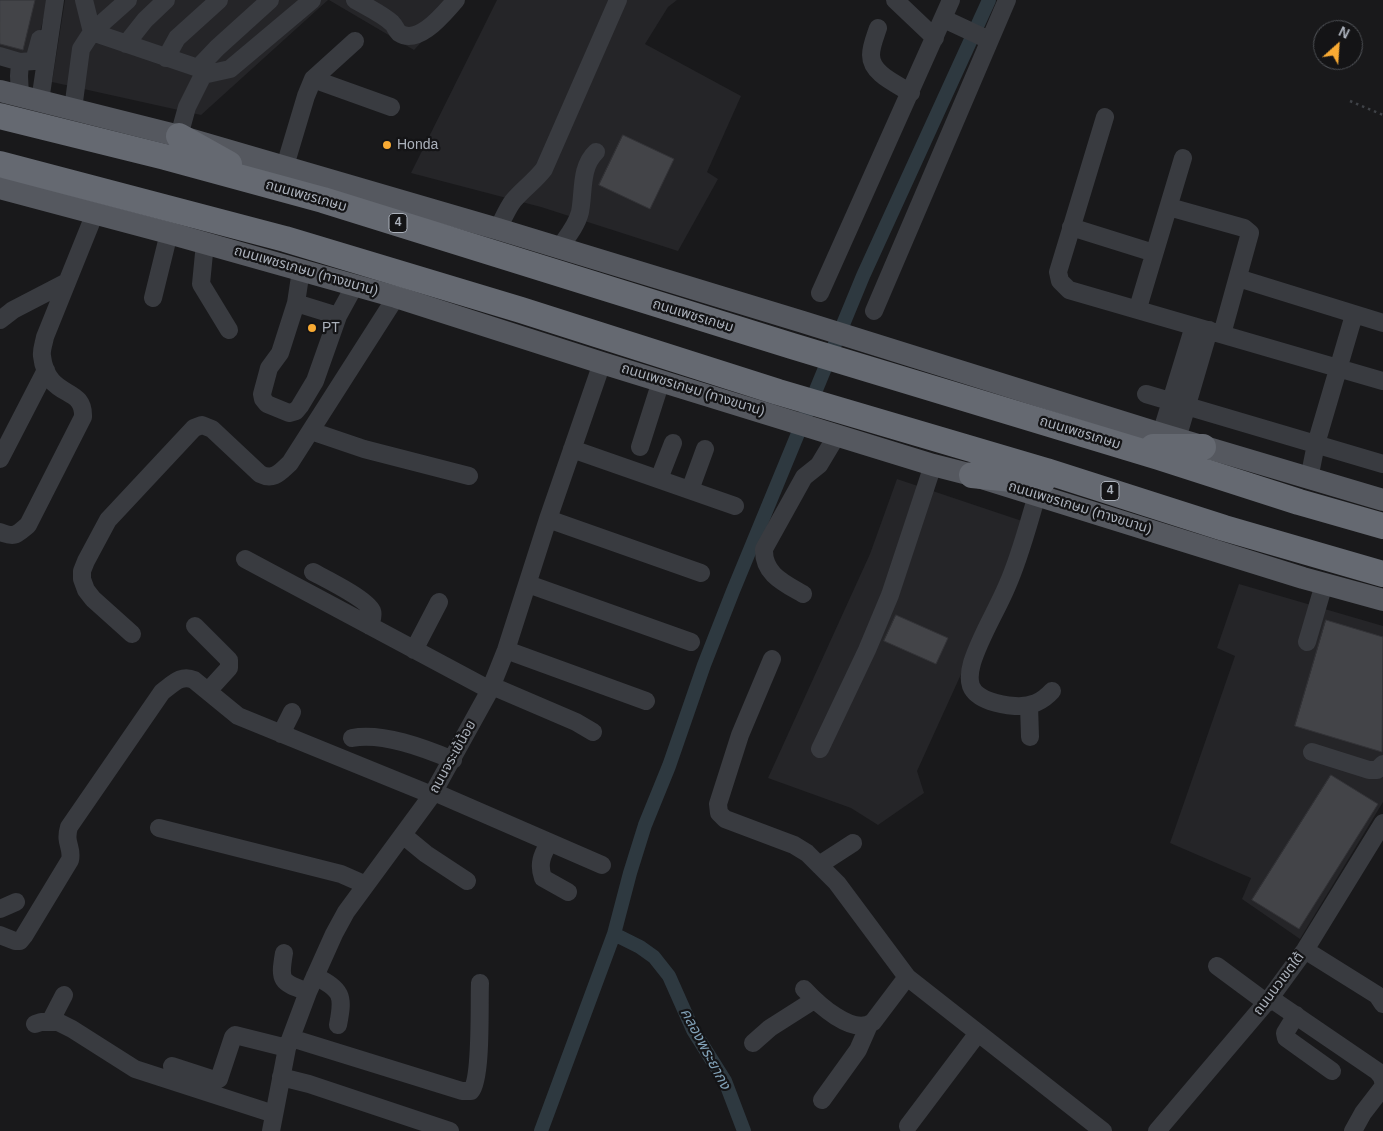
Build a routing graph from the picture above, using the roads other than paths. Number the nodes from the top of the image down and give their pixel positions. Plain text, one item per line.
1 (49, 0) edge
2 (56, 0) edge
3 (84, 0) edge
4 (128, 0) edge
5 (166, 0) edge
6 (219, 0) edge
7 (270, 0) edge
8 (312, 0) edge
9 (355, 0) edge
10 (456, 0) edge
11 (618, 0) edge
12 (895, 0) edge
13 (952, 0) edge
14 (1007, 0) edge
15 (377, 5) edge
16 (949, 22) junction
17 (878, 28) dead end
18 (92, 32) junction
19 (935, 38) junction
20 (985, 38) junction
21 (355, 41) dead end
22 (126, 44) junction
23 (0, 56) edge
24 (166, 58) junction
25 (20, 62) junction
26 (200, 71) junction
27 (313, 79) junction
28 (911, 93) junction
29 (20, 96) edge
30 (391, 108) dead end
31 (73, 109) junction
32 (0, 116) edge
33 (1105, 118) dead end
34 (179, 136) junction
35 (596, 152) dead end
36 (1183, 158) dead end
37 (0, 164) edge
38 (285, 166) junction
39 (264, 184) junction
40 (0, 188) edge
41 (1169, 207) junction
42 (95, 213) junction
43 (1070, 227) junction
44 (498, 229) junction
45 (169, 233) junction
46 (205, 243) junction
47 (560, 247) junction
48 (1154, 253) junction
49 (301, 270) junction
50 (1238, 278) junction
51 (67, 282) junction
52 (355, 285) junction
53 (820, 293) dead end
54 (396, 297) junction
55 (153, 298) dead end
56 (296, 303) junction
57 (1138, 308) junction
58 (874, 311) dead end
59 (1354, 315) junction
60 (338, 316) junction
61 (0, 320) edge
62 (1383, 323) edge
63 (229, 330) dead end
64 (1208, 330) junction
65 (852, 351) junction
66 (602, 363) junction
67 (1338, 367) junction
68 (46, 370) junction
69 (661, 381) junction
70 (1383, 381) edge
71 (1146, 394) dead end
72 (772, 402) junction
73 (1179, 404) junction
74 (834, 425) junction
75 (310, 431) junction
76 (1169, 436) junction
77 (673, 444) dead end
78 (1316, 444) junction
79 (1120, 445) junction
80 (640, 447) dead end
81 (1203, 447) junction
82 (572, 449) junction
83 (705, 449) dead end
84 (0, 459) edge
85 (1383, 464) edge
86 (933, 465) junction
87 (972, 475) junction
88 (469, 476) dead end
89 (659, 479) junction
90 (1309, 479) junction
91 (1090, 485) junction
92 (690, 490) junction
93 (1037, 495) junction
94 (1383, 500) edge
95 (735, 506) dead end
96 (548, 519) junction
97 (1383, 526) edge
98 (0, 532) edge
99 (245, 559) dead end
100 (313, 572) dead end
101 (701, 573) dead end
102 (1383, 574) edge
103 (528, 584) junction
104 (1324, 584) junction
105 (803, 594) dead end
106 (1383, 600) edge
107 (439, 602) dead end
108 (195, 626) dead end
109 (370, 626) junction
110 (132, 634) dead end
111 (691, 642) dead end
112 (1307, 642) dead end
113 (414, 650) junction
114 (506, 650) junction
115 (772, 659) dead end
116 (491, 688) junction
117 (1052, 690) dead end
118 (208, 691) junction
119 (646, 702) dead end
120 (1029, 705) junction
121 (292, 712) dead end
122 (593, 732) dead end
123 (281, 734) junction
124 (1030, 737) dead end
125 (352, 738) dead end
126 (820, 749) dead end
127 (1312, 752) dead end
128 (453, 760) junction
129 (1383, 764) edge
130 (433, 794) junction
131 (1383, 823) edge
132 (160, 828) dead end
133 (403, 835) junction
134 (549, 843) junction
135 (853, 843) dead end
136 (602, 865) dead end
137 (819, 865) junction
138 (467, 881) dead end
139 (366, 885) junction
140 (568, 892) dead end
141 (0, 935) edge
142 (1304, 950) junction
143 (284, 953) dead end
144 (1217, 966) dead end
145 (907, 977) junction
146 (480, 983) dead end
147 (312, 984) junction
148 (64, 995) dead end
149 (1381, 998) edge
150 (1268, 1000) junction
151 (1296, 1015) junction
152 (338, 1025) dead end
153 (869, 1025) junction
154 (978, 1033) junction
155 (289, 1043) junction
156 (753, 1043) dead end
157 (172, 1066) dead end
158 (1332, 1071) dead end
159 (281, 1076) junction
160 (1383, 1081) edge
161 (1383, 1087) edge
162 (822, 1100) dead end
163 (272, 1123) edge
164 (908, 1126) dead end
165 (1162, 1129) edge
166 (450, 1131) edge
167 (1103, 1131) edge
168 (1353, 1131) edge

1 - 25 street
2 - 29 street
3 - 18 street
4 - 18 street
5 - 22 street
6 - 24 street
7 - 26 street
8 - 26 street
9 - 15 street
10 - 15 street
11 - 44 street
12 - 19 street
13 - 16 street
14 - 20 street
16 - 19 street
16 - 20 street
17 - 28 street
18 - 22 street
18 - 31 street
19 - 28 street
20 - 58 street
21 - 27 street
22 - 24 street
23 - 25 street
24 - 26 street
25 - 29 street
26 - 34 street
27 - 30 street
27 - 38 street
28 - 53 street
29 - 31 main road, 4
31 - 34 main road, 4
32 - 39 highway, ถนนเพชรเกษม / 4
33 - 43 street
34 - 38 main road, 4
34 - 39 highway
35 - 47 street
36 - 41 street
37 - 72 highway, 4
38 - 44 main road, 4
39 - 65 highway, ถนนเพชรเกษม / 4
40 - 42 main road, ถนนเพชรเกษม (ทางขนาน) / 4
41 - 48 street
41 - 50 street
42 - 45 main road, ถนนเพชรเกษม (ทางขนาน) / 4
42 - 51 street
43 - 48 street
43 - 57 street
44 - 47 main road, 4
45 - 46 main road, ถนนเพชรเกษม (ทางขนาน) / 4
45 - 55 street
46 - 49 main road, ถนนเพชรเกษม (ทางขนาน) / 4
46 - 63 street
47 - 65 main road, 4
48 - 57 street
49 - 52 main road, ถนนเพชรเกษม (ทางขนาน) / 4
49 - 56 street
50 - 59 street
50 - 64 street
51 - 61 street
51 - 68 street
52 - 54 main road, ถนนเพชรเกษม (ทางขนาน) / 4
52 - 60 street
54 - 66 main road, ถนนเพชรเกษม (ทางขนาน) / 4
54 - 75 street
56 - 60 street
56 - 60 street
57 - 64 street
59 - 62 street
59 - 67 street
64 - 67 street
64 - 73 street
65 - 76 main road, 4
65 - 79 highway, ถนนเพชรเกษม / 4
66 - 69 main road, ถนนเพชรเกษม (ทางขนาน) / 4
66 - 82 street, ถนนจระเข้น้อย
67 - 70 street
67 - 78 street
68 - 84 street
68 - 98 street
69 - 72 main road, ถนนเพชรเกษม (ทางขนาน) / 4
69 - 80 street
71 - 73 street
72 - 74 highway, 4
73 - 76 street
73 - 78 street
74 - 86 main road, ถนนเพชรเกษม (ทางขนาน) / 4
74 - 91 highway, 4
74 - 105 street
75 - 88 street
75 - 110 street
76 - 81 main road, 4
77 - 89 street
78 - 85 street
78 - 90 street
79 - 81 highway
79 - 97 highway, ถนนเพชรเกษม / 4
81 - 90 main road, 4
82 - 89 street
82 - 96 street, ถนนจระเข้น้อย
83 - 92 street
86 - 87 main road, ถนนเพชรเกษม (ทางขนาน) / 4
86 - 126 street
87 - 91 highway
87 - 93 main road, ถนนเพชรเกษม (ทางขนาน) / 4
89 - 92 street
90 - 94 main road, 4
91 - 102 highway, 4
92 - 95 street
93 - 104 main road, ถนนเพชรเกษม (ทางขนาน) / 4
93 - 120 street
96 - 101 street
96 - 103 street, ถนนจระเข้น้อย
99 - 109 street
100 - 109 street
103 - 111 street
103 - 114 street, ถนนจระเข้น้อย
104 - 106 main road, ถนนเพชรเกษม (ทางขนาน) / 4
104 - 112 street
107 - 113 street
108 - 118 street
109 - 113 street
113 - 116 street
114 - 116 street, ถนนจระเข้น้อย
114 - 119 street
115 - 137 street
116 - 122 street
116 - 128 street, ถนนจระเข้น้อย
117 - 120 street
118 - 123 street
118 - 141 street
120 - 124 street
121 - 123 street
123 - 130 street
125 - 128 street
127 - 129 street
128 - 130 street, ถนนจระเข้น้อย
130 - 133 street, ถนนจระเข้น้อย
130 - 134 street
131 - 142 street, ถนนนวเขตใต้
132 - 139 street
133 - 138 street
133 - 139 street, ถนนจระเข้น้อย
134 - 136 street
134 - 140 street
135 - 137 street
137 - 145 street
139 - 147 street, ถนนจระเข้น้อย
142 - 149 street
142 - 150 street, ถนนนวเขตใต้
143 - 147 street
144 - 150 street
145 - 153 street
145 - 154 street
146 - 155 street
147 - 152 street
147 - 155 street, ถนนจระเข้น้อย
148 - 163 street
150 - 151 street
150 - 165 street, ถนนนวเขตใต้
151 - 158 street
151 - 160 street
153 - 156 street
153 - 162 street
154 - 164 street
154 - 167 street
155 - 157 street
155 - 159 street, ถนนจระเข้น้อย
159 - 163 street, ถนนจระเข้น้อย
159 - 166 street
161 - 168 street

